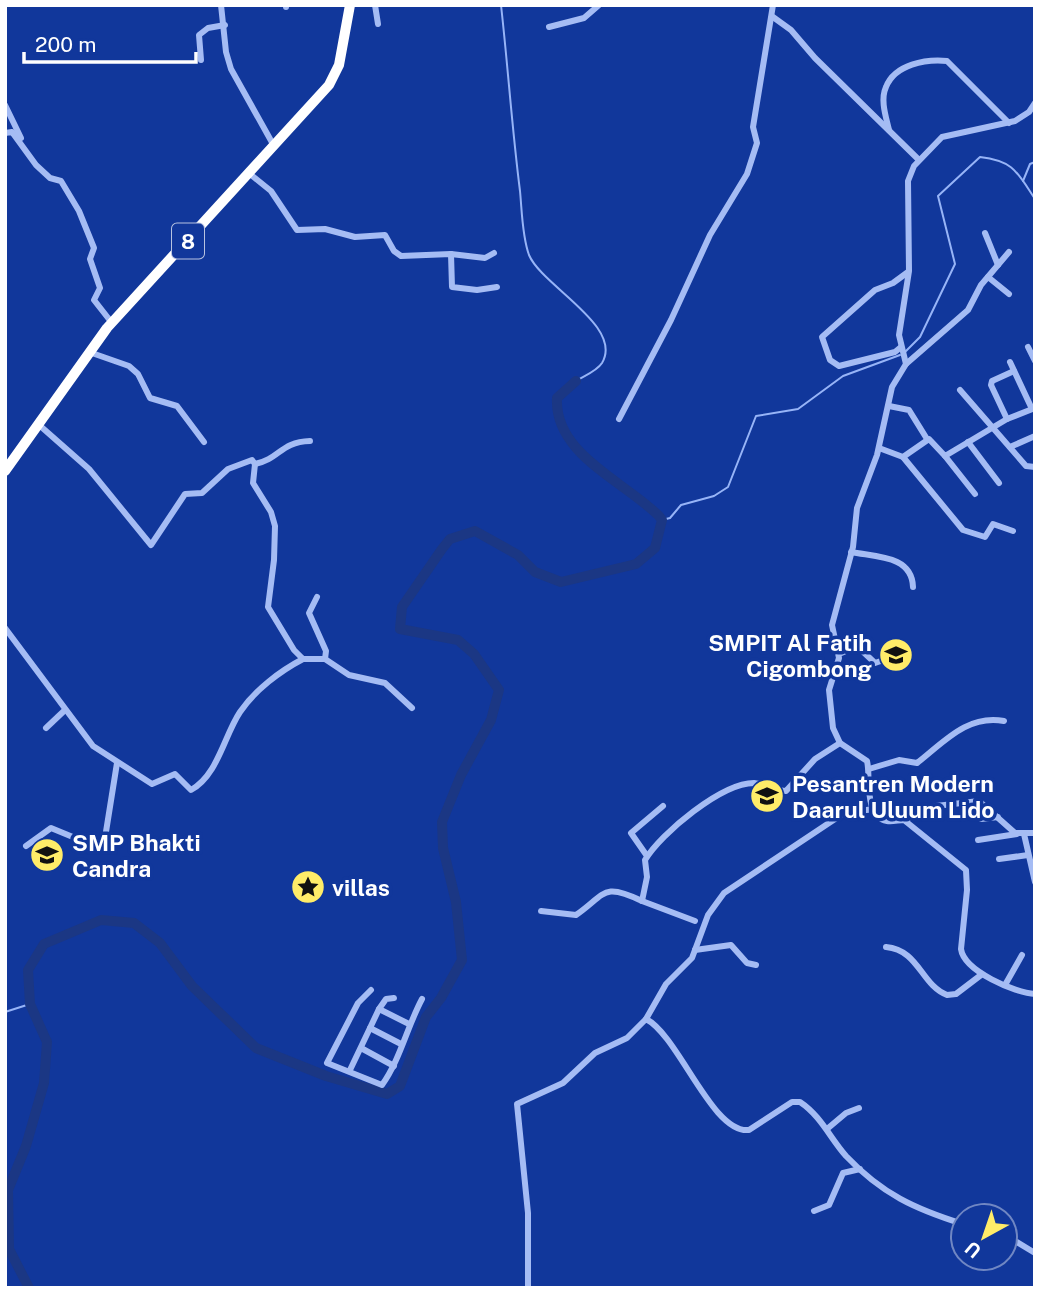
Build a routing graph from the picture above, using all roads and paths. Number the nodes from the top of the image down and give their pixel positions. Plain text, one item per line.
1 (221, 5) edge
2 (350, 5) edge
3 (375, 5) edge
4 (599, 5) edge
5 (773, 5) edge
6 (774, 17) junction
7 (378, 24) dead end
8 (225, 25) junction
9 (549, 27) dead end
10 (201, 60) dead end
11 (1035, 103) edge
12 (5, 105) edge
13 (1009, 122) junction
14 (889, 130) junction
15 (5, 133) edge
16 (23, 143) junction
17 (275, 148) junction
18 (918, 159) junction
19 (250, 174) junction
20 (985, 233) dead end
21 (1010, 252) dead end
22 (494, 253) dead end
23 (451, 254) junction
24 (998, 265) junction
25 (909, 271) junction
26 (988, 277) junction
27 (497, 286) dead end
28 (1009, 294) dead end
29 (112, 323) junction
30 (1028, 347) dead end
31 (902, 348) junction
32 (89, 352) junction
33 (1035, 361) edge
34 (906, 362) junction
35 (1010, 362) dead end
36 (1014, 371) junction
37 (960, 390) dead end
38 (889, 406) junction
39 (1033, 408) edge
40 (619, 419) dead end
41 (1007, 419) junction
42 (38, 425) junction
43 (993, 427) junction
44 (1035, 436) edge
45 (927, 439) junction
46 (310, 441) dead end
47 (204, 442) dead end
48 (968, 442) junction
49 (1010, 447) junction
50 (879, 448) junction
51 (945, 456) junction
52 (903, 457) junction
53 (255, 464) junction
54 (1035, 467) edge
55 (5, 471) edge
56 (999, 483) dead end
57 (975, 494) dead end
58 (1013, 531) dead end
59 (851, 552) junction
60 (913, 587) dead end
61 (317, 597) dead end
62 (5, 628) edge
63 (839, 654) junction
64 (898, 655) dead end
65 (303, 659) junction
66 (325, 659) junction
67 (412, 708) dead end
68 (65, 710) junction
69 (1004, 721) dead end
70 (46, 728) dead end
71 (840, 743) junction
72 (117, 763) junction
73 (869, 769) junction
74 (663, 806) dead end
75 (874, 809) junction
76 (998, 817) junction
77 (981, 819) dead end
78 (904, 820) junction
79 (1035, 833) edge
80 (1021, 834) junction
81 (978, 840) dead end
82 (26, 846) dead end
83 (1028, 855) junction
84 (647, 856) junction
85 (999, 859) dead end
86 (1035, 882) edge
87 (642, 901) junction
88 (541, 911) dead end
89 (695, 920) dead end
90 (887, 947) dead end
91 (695, 950) junction
92 (1022, 955) dead end
93 (755, 965) dead end
94 (981, 975) junction
95 (1005, 985) junction
96 (371, 990) dead end
97 (1035, 994) edge
98 (394, 998) dead end
99 (422, 999) dead end
100 (379, 1009) junction
101 (646, 1019) junction
102 (409, 1024) junction
103 (370, 1028) junction
104 (401, 1044) junction
105 (360, 1048) junction
106 (394, 1066) junction
107 (350, 1070) junction
108 (859, 1108) dead end
109 (827, 1129) junction
110 (860, 1169) junction
111 (814, 1211) dead end
112 (949, 1219) edge
113 (1019, 1244) edge
114 (1035, 1254) edge
115 (528, 1288) edge

1 - 8 street
2 - 17 highway, 8
3 - 7 street
4 - 9 street
5 - 6 street
6 - 14 street
6 - 40 street
8 - 10 street
8 - 17 street
11 - 13 street
12 - 16 street
13 - 14 street
13 - 18 street
14 - 18 street
15 - 16 street
16 - 29 street
17 - 19 highway, 8
18 - 25 street
19 - 23 street
19 - 29 highway, 8
20 - 24 street
21 - 24 street
22 - 23 street
23 - 27 street
24 - 26 street
25 - 31 street
25 - 31 street
26 - 28 street
26 - 34 street
29 - 32 highway, 8
30 - 33 street
31 - 34 street
32 - 42 highway, 8
32 - 47 street
34 - 38 street
35 - 36 street
36 - 39 street
36 - 41 street
37 - 43 street
38 - 45 street
38 - 50 street
39 - 41 street
41 - 43 street
42 - 53 street
42 - 55 highway, 8
43 - 48 street
43 - 49 street
44 - 49 street
45 - 51 street
45 - 52 street
46 - 53 street
48 - 51 street
48 - 56 street
49 - 54 street
50 - 52 street
50 - 59 street
51 - 57 street
52 - 58 street
53 - 65 street
59 - 60 street
59 - 63 street
61 - 66 street
62 - 68 street
63 - 64 street
63 - 71 street
65 - 66 street
65 - 72 street
66 - 67 street
68 - 70 street
68 - 72 street
69 - 73 street
71 - 73 street
71 - 84 street
72 - 82 street
73 - 75 street
74 - 84 street
75 - 78 street
75 - 91 street
76 - 77 street
76 - 78 street
76 - 80 street
78 - 94 street
79 - 80 street
80 - 81 street
80 - 83 street
83 - 85 street
83 - 86 street
84 - 87 street
87 - 88 street
87 - 89 street
90 - 94 street
91 - 93 street
91 - 101 street
92 - 95 street
94 - 95 street
95 - 97 street
96 - 107 street
98 - 100 street
99 - 102 street
100 - 102 street
100 - 103 street
101 - 109 street
101 - 115 street
102 - 104 street
103 - 104 street
103 - 105 street
104 - 106 street
105 - 106 street
105 - 107 street
106 - 107 street
108 - 109 street
109 - 110 street
110 - 111 street
110 - 112 street
113 - 114 street

